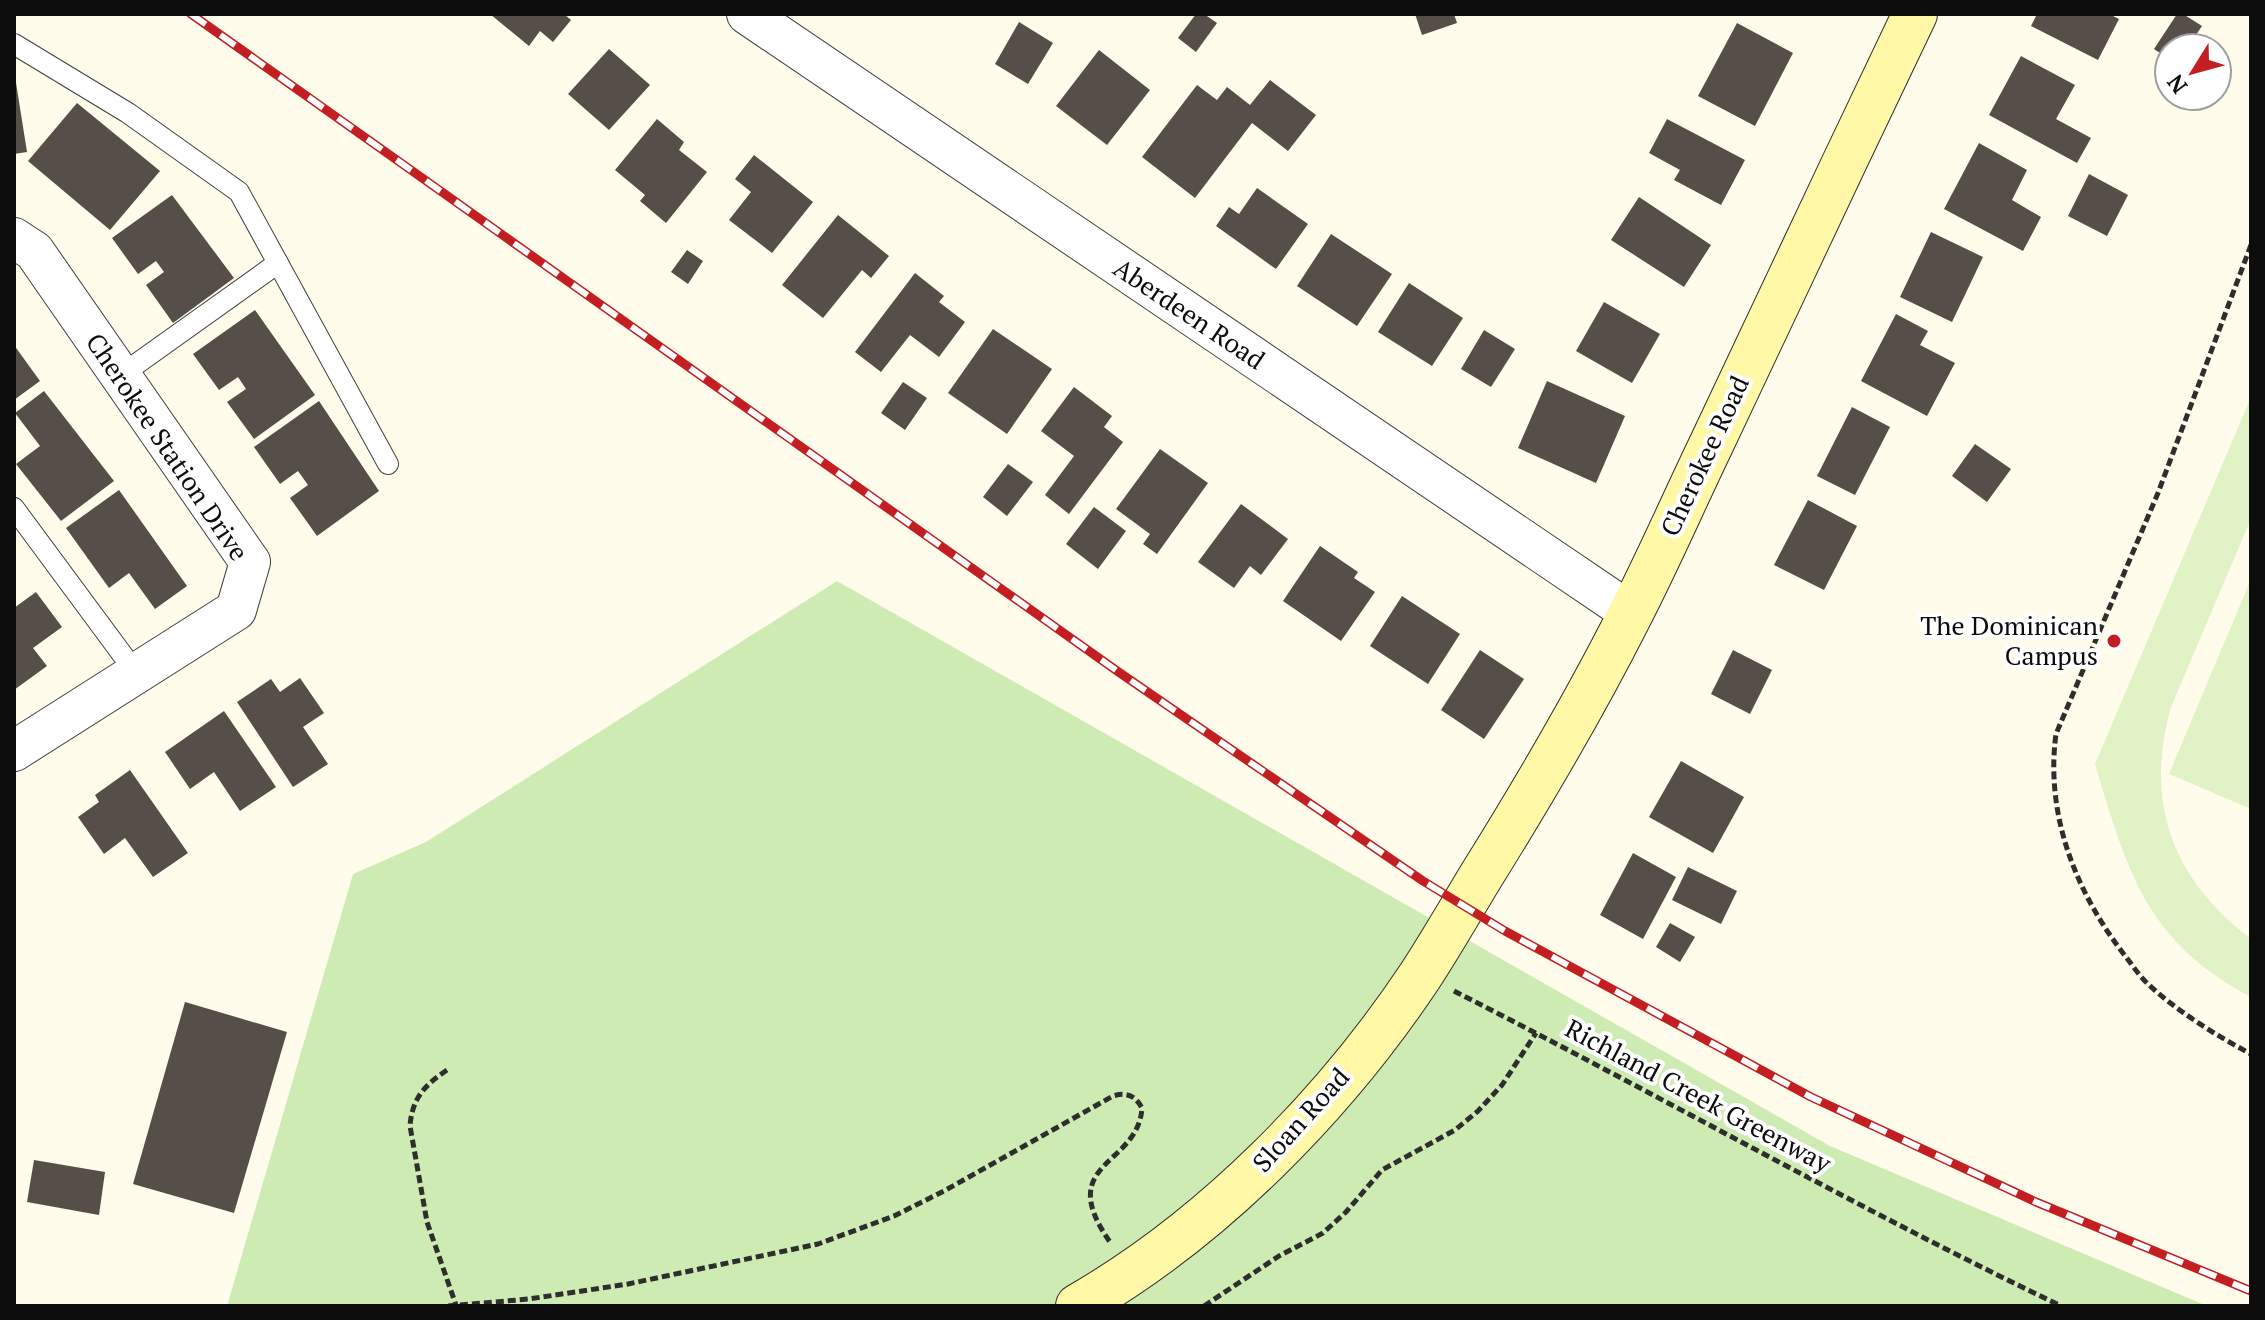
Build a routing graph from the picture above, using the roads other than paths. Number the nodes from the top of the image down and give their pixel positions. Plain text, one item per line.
1 (747, 14) edge
2 (1915, 14) edge
3 (14, 44) edge
4 (14, 238) edge
5 (278, 263) junction
6 (121, 375) junction
7 (388, 464) dead end
8 (14, 508) edge
9 (1631, 613) junction
10 (136, 673) junction
11 (14, 751) edge
12 (1475, 887) joint
13 (1078, 1306) edge

1 - 9 street, Aberdeen Road
2 - 9 street, Cherokee Road
3 - 5 lane
4 - 6 street, Cherokee Station Drive
5 - 6 lane
5 - 7 lane
6 - 10 street, Cherokee Station Drive
8 - 10 lane
9 - 12 street, Cherokee Road
10 - 11 street, Cherokee Station Drive
12 - 13 street, Sloan Road

